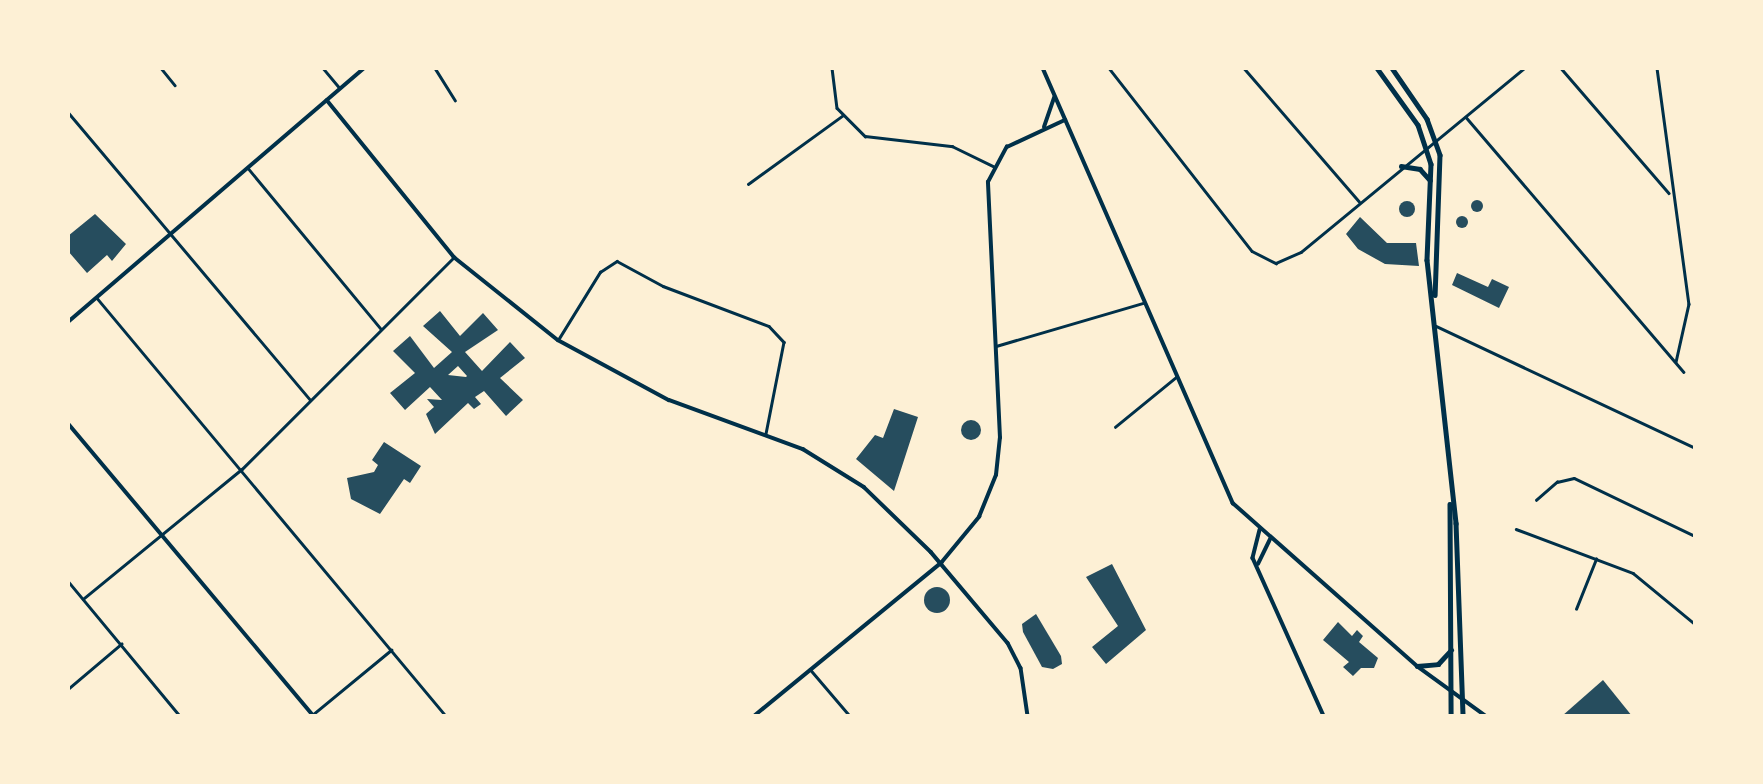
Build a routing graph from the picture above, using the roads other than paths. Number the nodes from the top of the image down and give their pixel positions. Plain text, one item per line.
1 (161, 68) edge
2 (323, 68) edge
3 (364, 68) edge
4 (435, 68) edge
5 (832, 68) edge
6 (1043, 68) edge
7 (1108, 68) edge
8 (1244, 68) edge
9 (1377, 68) edge
10 (1392, 68) edge
11 (1524, 68) edge
12 (1560, 68) edge
13 (1657, 68) edge
14 (175, 85) dead end
15 (341, 88) junction
16 (1054, 96) junction
17 (327, 100) junction
18 (455, 100) dead end
19 (68, 112) edge
20 (842, 116) junction
21 (1466, 117) junction
22 (1065, 120) junction
23 (1043, 129) junction
24 (1436, 141) junction
25 (1427, 147) junction
26 (993, 166) junction
27 (1401, 166) junction
28 (248, 168) junction
29 (1432, 182) junction
30 (748, 184) dead end
31 (1670, 193) junction
32 (1359, 201) junction
33 (173, 233) junction
34 (454, 257) junction
35 (97, 298) junction
36 (1434, 300) junction
37 (1143, 303) junction
38 (68, 322) edge
39 (1436, 326) junction
40 (381, 329) junction
41 (558, 340) junction
42 (996, 346) junction
43 (1676, 362) junction
44 (1684, 372) dead end
45 (1176, 377) junction
46 (310, 400) junction
47 (68, 423) edge
48 (1115, 427) dead end
49 (766, 434) junction
50 (1695, 448) edge
51 (242, 469) junction
52 (1450, 500) junction
53 (1536, 500) dead end
54 (1516, 529) dead end
55 (1260, 530) junction
56 (162, 534) junction
57 (1695, 536) edge
58 (1270, 539) junction
59 (1596, 559) junction
60 (941, 563) junction
61 (1258, 564) junction
62 (68, 581) edge
63 (83, 599) junction
64 (1576, 609) dead end
65 (1695, 624) edge
66 (121, 644) junction
67 (1452, 649) junction
68 (391, 650) junction
69 (1417, 666) junction
70 (810, 669) junction
71 (68, 689) edge
72 (1451, 691) junction
73 (1462, 699) junction
74 (312, 715) edge
75 (180, 716) edge
76 (446, 716) edge
77 (754, 716) edge
78 (850, 716) edge
79 (1028, 716) edge
80 (1324, 716) edge
81 (1451, 716) edge
82 (1462, 716) edge
83 (1486, 716) edge

1 - 14 street
2 - 15 street
3 - 15 street
4 - 18 street
5 - 20 street
6 - 16 street
7 - 32 street
8 - 32 street
9 - 25 main road
10 - 24 main road
11 - 21 street
12 - 31 street
13 - 31 street
15 - 17 street
16 - 22 street
16 - 23 street
17 - 28 street
17 - 34 street
19 - 33 street
20 - 26 street
20 - 30 street
21 - 24 street
21 - 43 street
22 - 23 street
22 - 37 street
23 - 26 street
24 - 25 street
24 - 36 main road
25 - 27 street
25 - 29 main road
26 - 42 street
27 - 29 main road
27 - 32 street
28 - 33 street
28 - 40 street
29 - 36 main road
31 - 43 street
33 - 35 street
33 - 46 street
34 - 40 street
34 - 41 street
35 - 38 street
35 - 51 street
36 - 39 main road
37 - 42 street
37 - 45 street
39 - 50 street
39 - 52 main road
40 - 46 street
41 - 49 street
41 - 49 street
42 - 60 street
43 - 44 street
45 - 48 street
45 - 55 street
46 - 51 street
47 - 56 street
49 - 60 street
51 - 56 street
51 - 68 street
52 - 67 main road
52 - 73 main road
53 - 57 street
54 - 59 street
55 - 58 street
55 - 61 street
56 - 63 street
56 - 74 street
58 - 61 street
58 - 69 street
59 - 64 street
59 - 65 street
60 - 70 street
60 - 79 street
61 - 80 street
62 - 63 street
63 - 66 street
66 - 71 street
66 - 75 street
67 - 69 main road
67 - 72 main road
68 - 74 street
68 - 76 street
69 - 72 street
70 - 77 street
70 - 78 street
72 - 73 street
72 - 81 main road
73 - 82 main road
73 - 83 street

